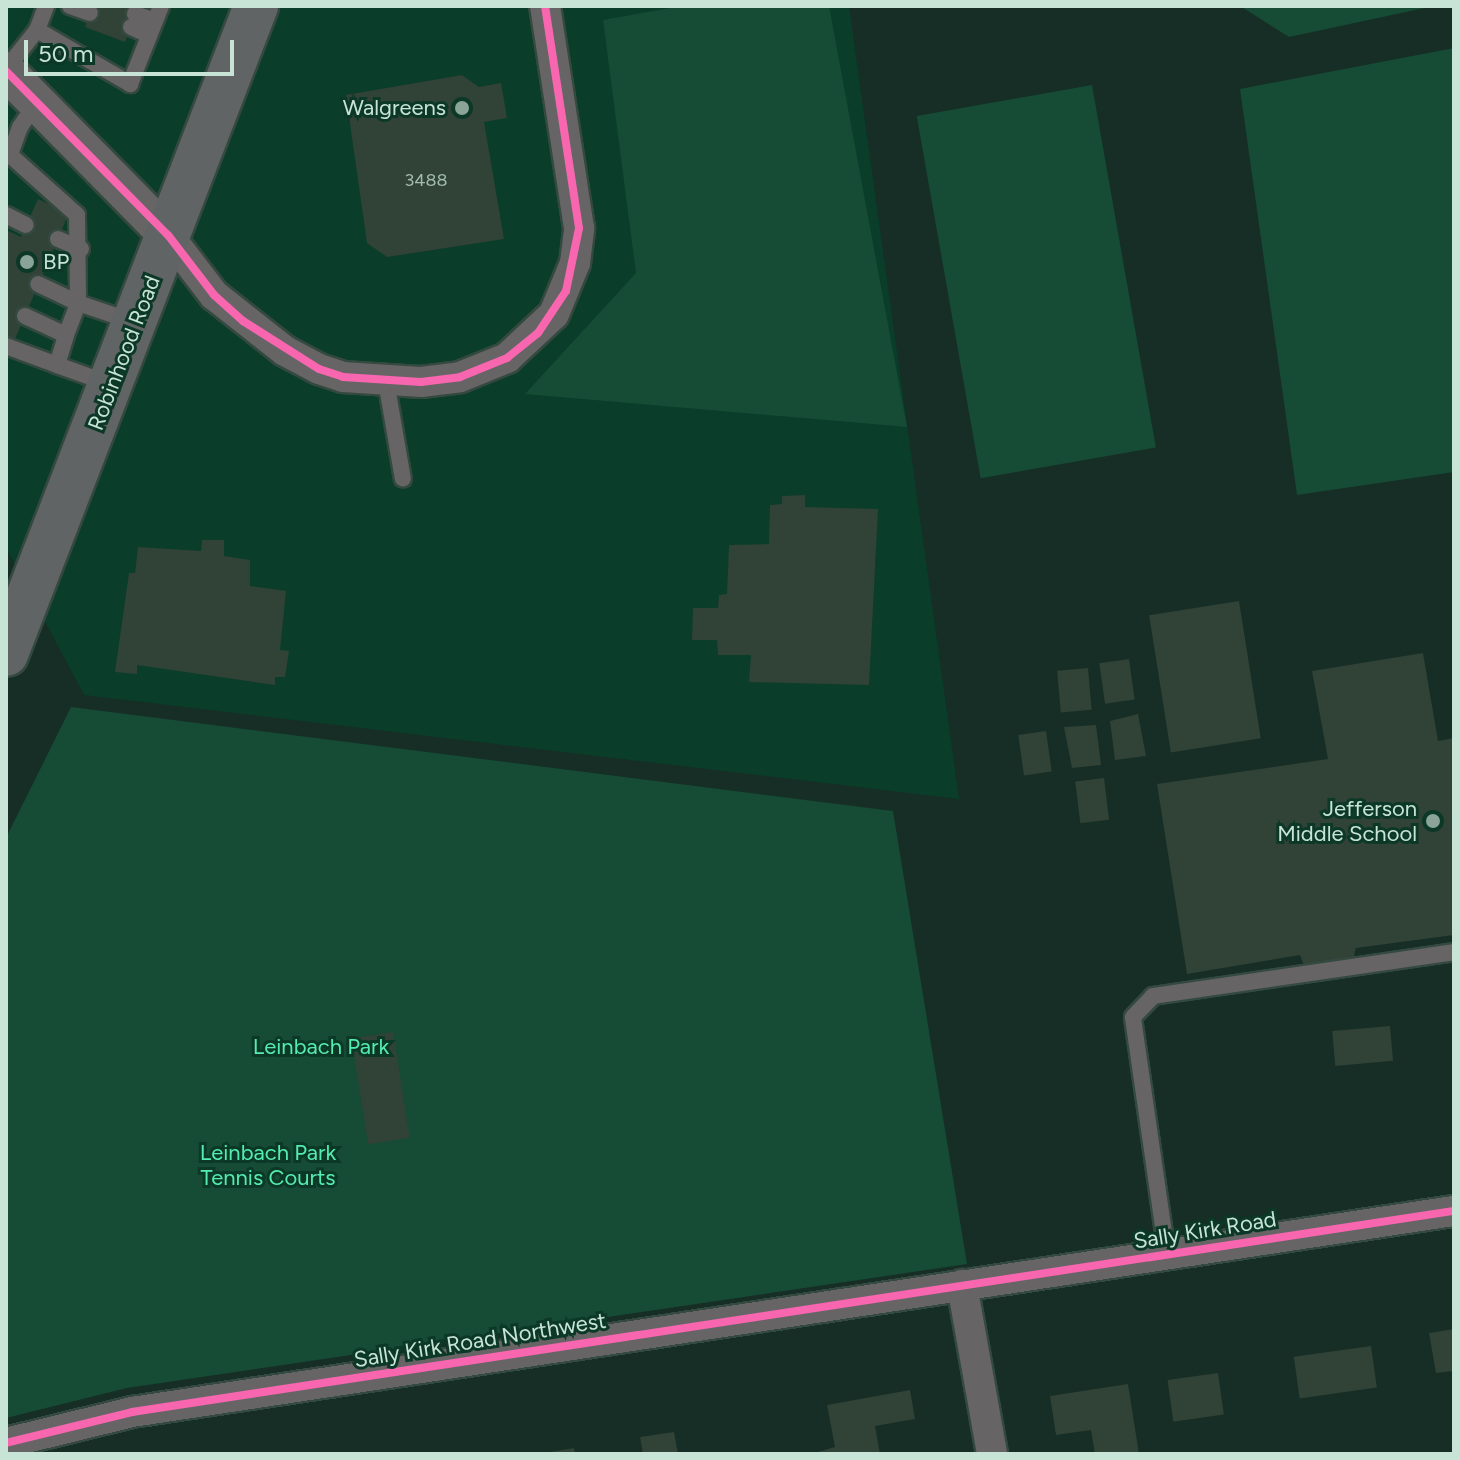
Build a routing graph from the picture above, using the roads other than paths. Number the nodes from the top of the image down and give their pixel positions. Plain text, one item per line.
1 (46, 6) edge
2 (70, 6) edge
3 (545, 6) edge
4 (249, 8) edge
5 (90, 13) dead end
6 (156, 15) edge
7 (133, 21) dead end
8 (37, 30) junction
9 (6, 70) edge
10 (37, 102) junction
11 (10, 155) junction
12 (6, 173) edge
13 (6, 215) edge
14 (26, 225) dead end
15 (168, 235) junction
16 (58, 239) dead end
17 (81, 249) junction
18 (38, 284) dead end
19 (78, 303) junction
20 (25, 316) dead end
21 (136, 323) junction
22 (66, 335) junction
23 (6, 346) edge
24 (57, 365) junction
25 (386, 381) junction
26 (111, 384) junction
27 (403, 479) dead end
28 (6, 654) edge
29 (1454, 952) edge
30 (1454, 1211) edge
31 (1167, 1254) junction
32 (962, 1285) junction
33 (6, 1443) edge
34 (992, 1454) edge

1 - 8 lane
2 - 5 lane
3 - 25 street
4 - 15 main road, Robinhood Road
6 - 7 lane
6 - 8 lane
8 - 9 lane
9 - 10 street
10 - 11 lane
10 - 15 street
11 - 12 lane
11 - 17 lane
13 - 14 lane
15 - 21 main road, Robinhood Road
15 - 25 street
16 - 17 lane
17 - 19 lane
18 - 19 lane
19 - 21 lane
19 - 22 lane
20 - 22 lane
21 - 26 main road, Robinhood Road
22 - 24 lane
23 - 24 lane
24 - 26 lane
25 - 27 lane
26 - 28 main road, Robinhood Road
29 - 31 lane
30 - 31 street, Sally Kirk Road
31 - 32 street, Sally Kirk Road
32 - 33 street, Sally Kirk Road Northwest
32 - 34 street

